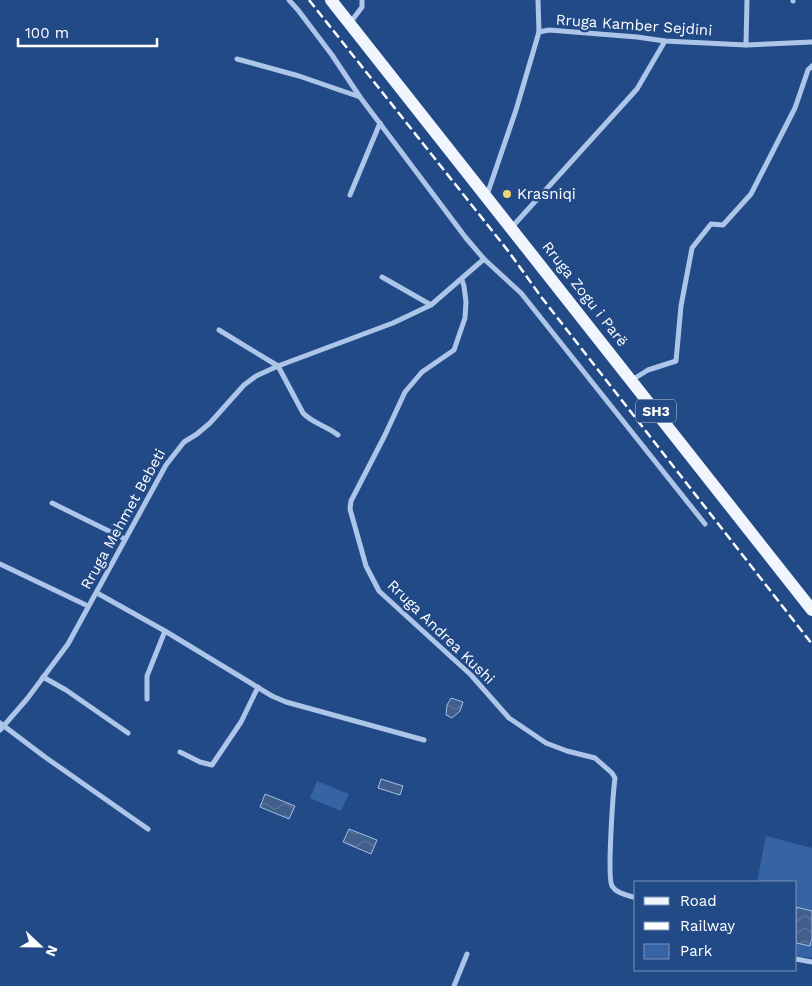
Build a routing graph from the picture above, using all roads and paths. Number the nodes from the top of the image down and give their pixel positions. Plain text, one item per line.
1 (289, 0) edge
2 (331, 0) edge
3 (362, 0) edge
4 (538, 0) edge
5 (747, 0) edge
6 (350, 23) junction
7 (539, 32) junction
8 (666, 41) junction
9 (812, 42) edge
10 (746, 45) junction
11 (237, 59) dead end
12 (812, 66) edge
13 (360, 98) junction
14 (380, 124) junction
15 (350, 195) dead end
16 (486, 198) junction
17 (512, 228) junction
18 (484, 259) junction
19 (382, 277) dead end
20 (462, 280) junction
21 (431, 305) junction
22 (219, 330) dead end
23 (278, 366) junction
24 (632, 380) junction
25 (338, 435) dead end
26 (52, 503) dead end
27 (704, 524) dead end
28 (125, 539) junction
29 (0, 564) edge
30 (97, 593) junction
31 (806, 596) edge
32 (88, 606) junction
33 (812, 610) edge
34 (165, 631) junction
35 (43, 677) junction
36 (258, 687) junction
37 (147, 699) dead end
38 (1, 726) edge
39 (128, 733) dead end
40 (424, 740) dead end
41 (180, 752) dead end
42 (148, 829) dead end
43 (634, 897) edge
44 (466, 954) dead end
45 (797, 959) edge
46 (812, 962) edge
47 (454, 986) edge

1 - 13 street
2 - 6 main road, Rruga Zogu i Parë / SH3
3 - 6 street
4 - 7 street
5 - 10 street
6 - 16 main road, Rruga Zogu i Parë / SH3
7 - 8 street, Rruga Kamber Sejdini
7 - 16 street, Rruga Kamber Sejdini
8 - 10 street, Rruga Kamber Sejdini
8 - 17 street
9 - 10 street, Rruga Kamber Sejdini
11 - 13 street
12 - 24 street
13 - 14 street
14 - 15 street
14 - 18 street
16 - 17 main road, Rruga Zogu i Parë / SH3
17 - 24 main road, Rruga Zogu i Parë / SH3
18 - 20 street, Rruga Mehmet Bebeti
18 - 27 street
19 - 21 street
20 - 21 street, Rruga Mehmet Bebeti
20 - 43 street, Rruga Andrea Kushi
21 - 23 street, Rruga Mehmet Bebeti
22 - 23 street
23 - 25 street
23 - 28 street, Rruga Mehmet Bebeti
24 - 31 main road, Rruga Zogu i Parë / SH3
26 - 28 street
28 - 30 street, Rruga Mehmet Bebeti
29 - 32 street
30 - 32 street, Rruga Mehmet Bebeti
30 - 34 street
31 - 33 main road, Rruga Zogu i Parë / SH3
32 - 35 street, Rruga Mehmet Bebeti
34 - 36 street
34 - 37 street
35 - 38 street, Rruga Mehmet Bebeti
35 - 39 street
36 - 40 street
36 - 41 street
38 - 42 street
44 - 47 street
45 - 46 street

